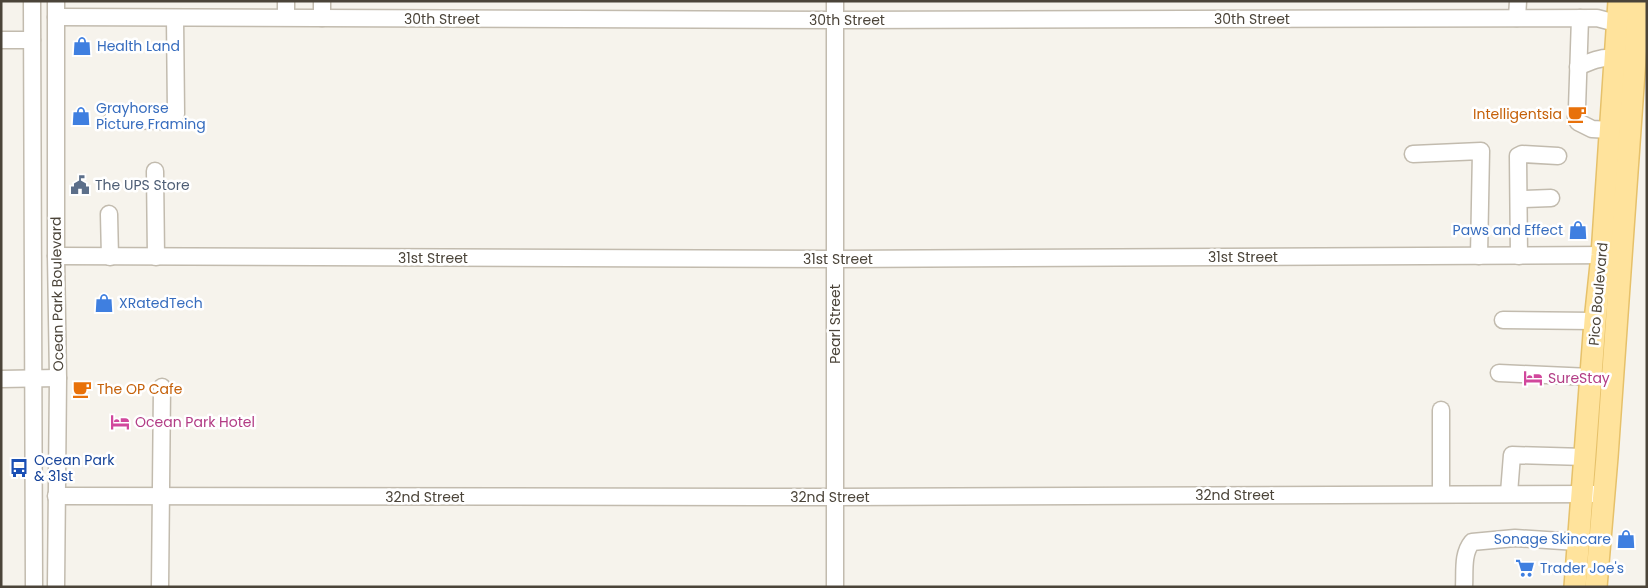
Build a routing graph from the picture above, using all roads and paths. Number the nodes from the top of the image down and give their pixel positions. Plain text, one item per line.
1 (32, 1) edge
2 (322, 1) edge
3 (834, 1) edge
4 (1518, 1) edge
5 (1619, 1) edge
6 (1639, 1) edge
7 (56, 9) edge
8 (286, 9) edge
9 (175, 18) junction
10 (322, 18) junction
11 (1517, 18) junction
12 (1580, 18) junction
13 (834, 20) junction
14 (1634, 27) edge
15 (1, 40) edge
16 (32, 40) junction
17 (1614, 58) junction
18 (1578, 67) junction
19 (1640, 90) edge
20 (112, 120) dead end
21 (1610, 130) junction
22 (1413, 154) dead end
23 (1558, 156) dead end
24 (155, 172) dead end
25 (1551, 198) dead end
26 (1518, 201) junction
27 (109, 214) dead end
28 (1611, 255) junction
29 (56, 256) junction
30 (1480, 256) junction
31 (1519, 256) junction
32 (110, 257) junction
33 (156, 257) junction
34 (835, 259) junction
35 (1503, 320) dead end
36 (1596, 321) junction
37 (1499, 373) dead end
38 (1591, 377) junction
39 (58, 378) junction
40 (1, 379) edge
41 (34, 379) junction
42 (162, 387) dead end
43 (1441, 410) dead end
44 (1585, 457) junction
45 (1441, 493) junction
46 (1509, 493) junction
47 (1582, 493) junction
48 (1604, 494) junction
49 (56, 496) junction
50 (162, 496) junction
51 (835, 497) junction
52 (1578, 542) junction
53 (34, 587) edge
54 (56, 587) edge
55 (160, 587) edge
56 (835, 587) edge
57 (1464, 587) edge
58 (1575, 587) edge
59 (1596, 587) edge

1 - 16 street, Ocean Park Boulevard
2 - 10 street
3 - 13 street, Pearl Street
4 - 11 street
5 - 14 main road, Pico Boulevard
6 - 14 main road, Pico Boulevard
7 - 9 street, 30th Street
7 - 29 street, Ocean Park Boulevard
8 - 9 street, 30th Street
8 - 10 street, 30th Street
9 - 20 street
10 - 13 street, 30th Street
11 - 12 street, 30th Street
11 - 13 street, 30th Street
12 - 14 street, 30th Street
12 - 18 street
13 - 34 street, Pearl Street
14 - 17 main road, Pico Boulevard
14 - 19 main road, Pico Boulevard
15 - 16 street
16 - 41 street, Ocean Park Boulevard
17 - 18 street
17 - 21 main road, Pico Boulevard
18 - 21 street
19 - 28 main road, Pico Boulevard
21 - 28 main road, Pico Boulevard
22 - 30 street
23 - 26 street
24 - 33 street
25 - 26 street
26 - 31 street
27 - 32 street
28 - 31 street, 31st Street
28 - 36 main road, Pico Boulevard
28 - 48 main road, Pico Boulevard
29 - 32 street, 31st Street
29 - 39 street, Ocean Park Boulevard
30 - 31 street, 31st Street
30 - 34 street, 31st Street
32 - 33 street, 31st Street
33 - 34 street, 31st Street
34 - 51 street, Pearl Street
35 - 36 street
36 - 38 main road, Pico Boulevard
37 - 38 street
38 - 44 main road, Pico Boulevard
39 - 41 street
39 - 49 street, Ocean Park Boulevard
40 - 41 street
41 - 53 street, Ocean Park Boulevard
42 - 50 street
43 - 45 street
44 - 46 street
44 - 47 main road, Pico Boulevard
45 - 46 street, 32nd Street
45 - 51 street, 32nd Street
46 - 47 street, 32nd Street
47 - 48 street, 32nd Street
47 - 52 main road, Pico Boulevard
48 - 59 main road, Pico Boulevard
49 - 50 street, 32nd Street
49 - 54 street, Ocean Park Boulevard
50 - 51 street, 32nd Street
50 - 55 street
51 - 56 street, Pearl Street
52 - 57 street
52 - 58 main road, Pico Boulevard

